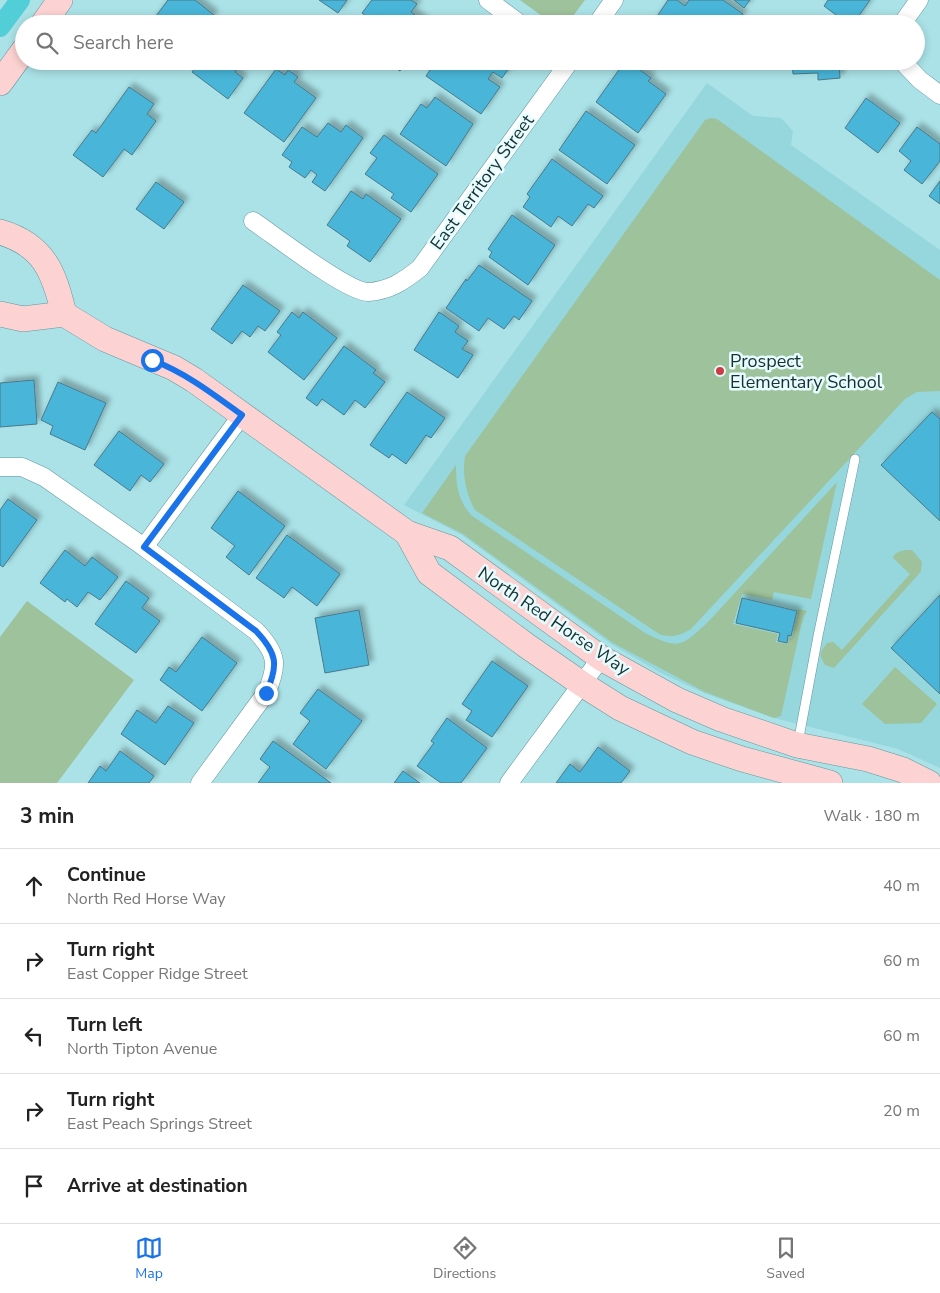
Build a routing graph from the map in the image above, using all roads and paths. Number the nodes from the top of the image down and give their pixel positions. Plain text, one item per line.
1 (60, 0) edge
2 (488, 0) edge
3 (614, 0) edge
4 (919, 0) edge
5 (49, 15) edge
6 (508, 15) edge
7 (603, 15) edge
8 (908, 15) edge
9 (15, 62) edge
10 (563, 70) edge
11 (911, 70) edge
12 (0, 83) edge
13 (940, 96) edge
14 (253, 220) dead end
15 (0, 232) edge
16 (0, 314) edge
17 (64, 314) junction
18 (242, 415) junction
19 (856, 459) dead end
20 (0, 467) edge
21 (407, 533) junction
22 (144, 547) junction
23 (601, 658) junction
24 (582, 684) junction
25 (797, 745) junction
26 (792, 778) edge
27 (200, 783) edge
28 (509, 783) edge
29 (830, 783) edge
30 (929, 783) edge

1 - 5 street
2 - 6 street
3 - 7 street
4 - 8 street
9 - 12 street
10 - 14 street, East Territory Street
11 - 13 street
15 - 17 street
16 - 17 street
17 - 18 street, North Red Horse Way
18 - 21 street, North Red Horse Way
18 - 22 street
19 - 25 lane
20 - 22 street
21 - 23 street, North Red Horse Way
21 - 24 street, North Red Horse Way
22 - 27 street
23 - 24 street
23 - 25 street, North Red Horse Way
24 - 26 street, North Red Horse Way
24 - 28 street
25 - 26 street
25 - 30 street, North Red Horse Way
26 - 29 street, North Red Horse Way

